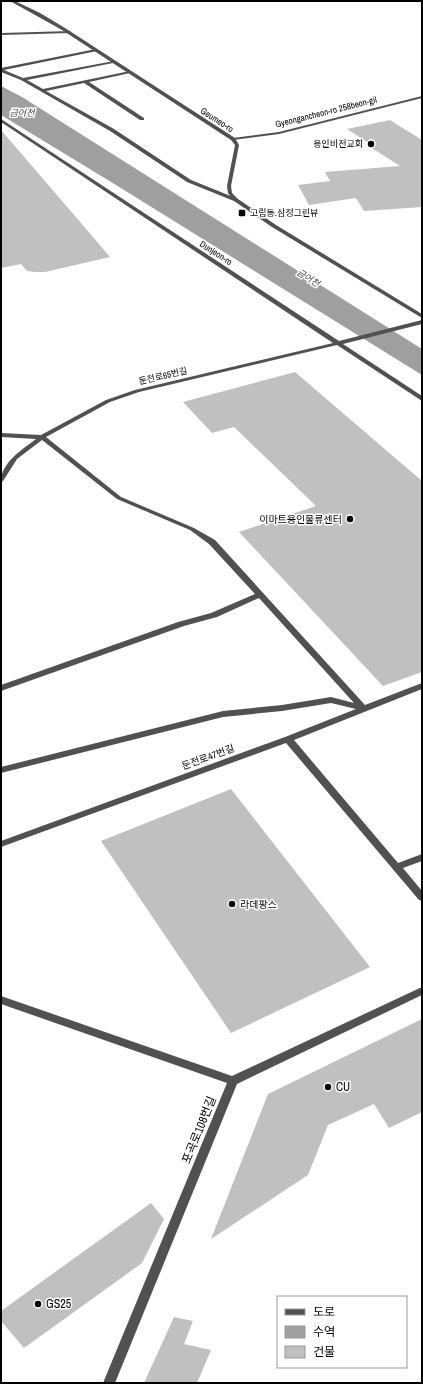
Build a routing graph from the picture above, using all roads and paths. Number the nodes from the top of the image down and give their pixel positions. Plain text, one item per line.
1 (12, 1) edge
2 (70, 32) junction
3 (1, 34) edge
4 (96, 50) junction
5 (113, 62) junction
6 (1, 69) edge
7 (128, 72) junction
8 (23, 79) junction
9 (85, 81) junction
10 (43, 90) junction
11 (422, 97) edge
12 (142, 119) dead end
13 (1, 120) edge
14 (233, 140) junction
15 (236, 200) junction
16 (422, 316) edge
17 (419, 323) edge
18 (337, 343) junction
19 (422, 399) edge
20 (1, 435) edge
21 (42, 437) junction
22 (1, 480) edge
23 (260, 595) junction
24 (422, 686) edge
25 (1, 688) edge
26 (364, 708) junction
27 (288, 739) junction
28 (1, 770) edge
29 (1, 844) edge
30 (422, 857) edge
31 (396, 867) junction
32 (422, 897) edge
33 (422, 990) edge
34 (1, 1000) edge
35 (233, 1081) junction
36 (109, 1383) edge

1 - 2 street, Geumeo-ro
2 - 3 street
2 - 4 street, Geumeo-ro
4 - 5 street, Geumeo-ro
4 - 6 street
5 - 7 street, Geumeo-ro
5 - 8 street
6 - 8 street
7 - 9 street
7 - 14 street, Geumeo-ro
8 - 10 street
9 - 10 street
9 - 12 street
10 - 15 street
11 - 14 street, Gyeongancheon-ro 258beon-gil
13 - 18 street, Dunjeon-ro
14 - 15 street, Geumeo-ro
15 - 16 street
17 - 18 street, 둔전로65번길
18 - 19 street, Dunjeon-ro
18 - 21 street, 둔전로65번길
20 - 21 street
21 - 22 street, 둔전로65번길
21 - 23 street
23 - 25 street
23 - 26 street
24 - 26 street, 둔전로47번길
26 - 27 street, 둔전로47번길
26 - 28 street
27 - 29 street, 둔전로47번길
27 - 31 street
30 - 31 street
31 - 32 street
33 - 35 street
34 - 35 street
35 - 36 street, 포곡로108번길

